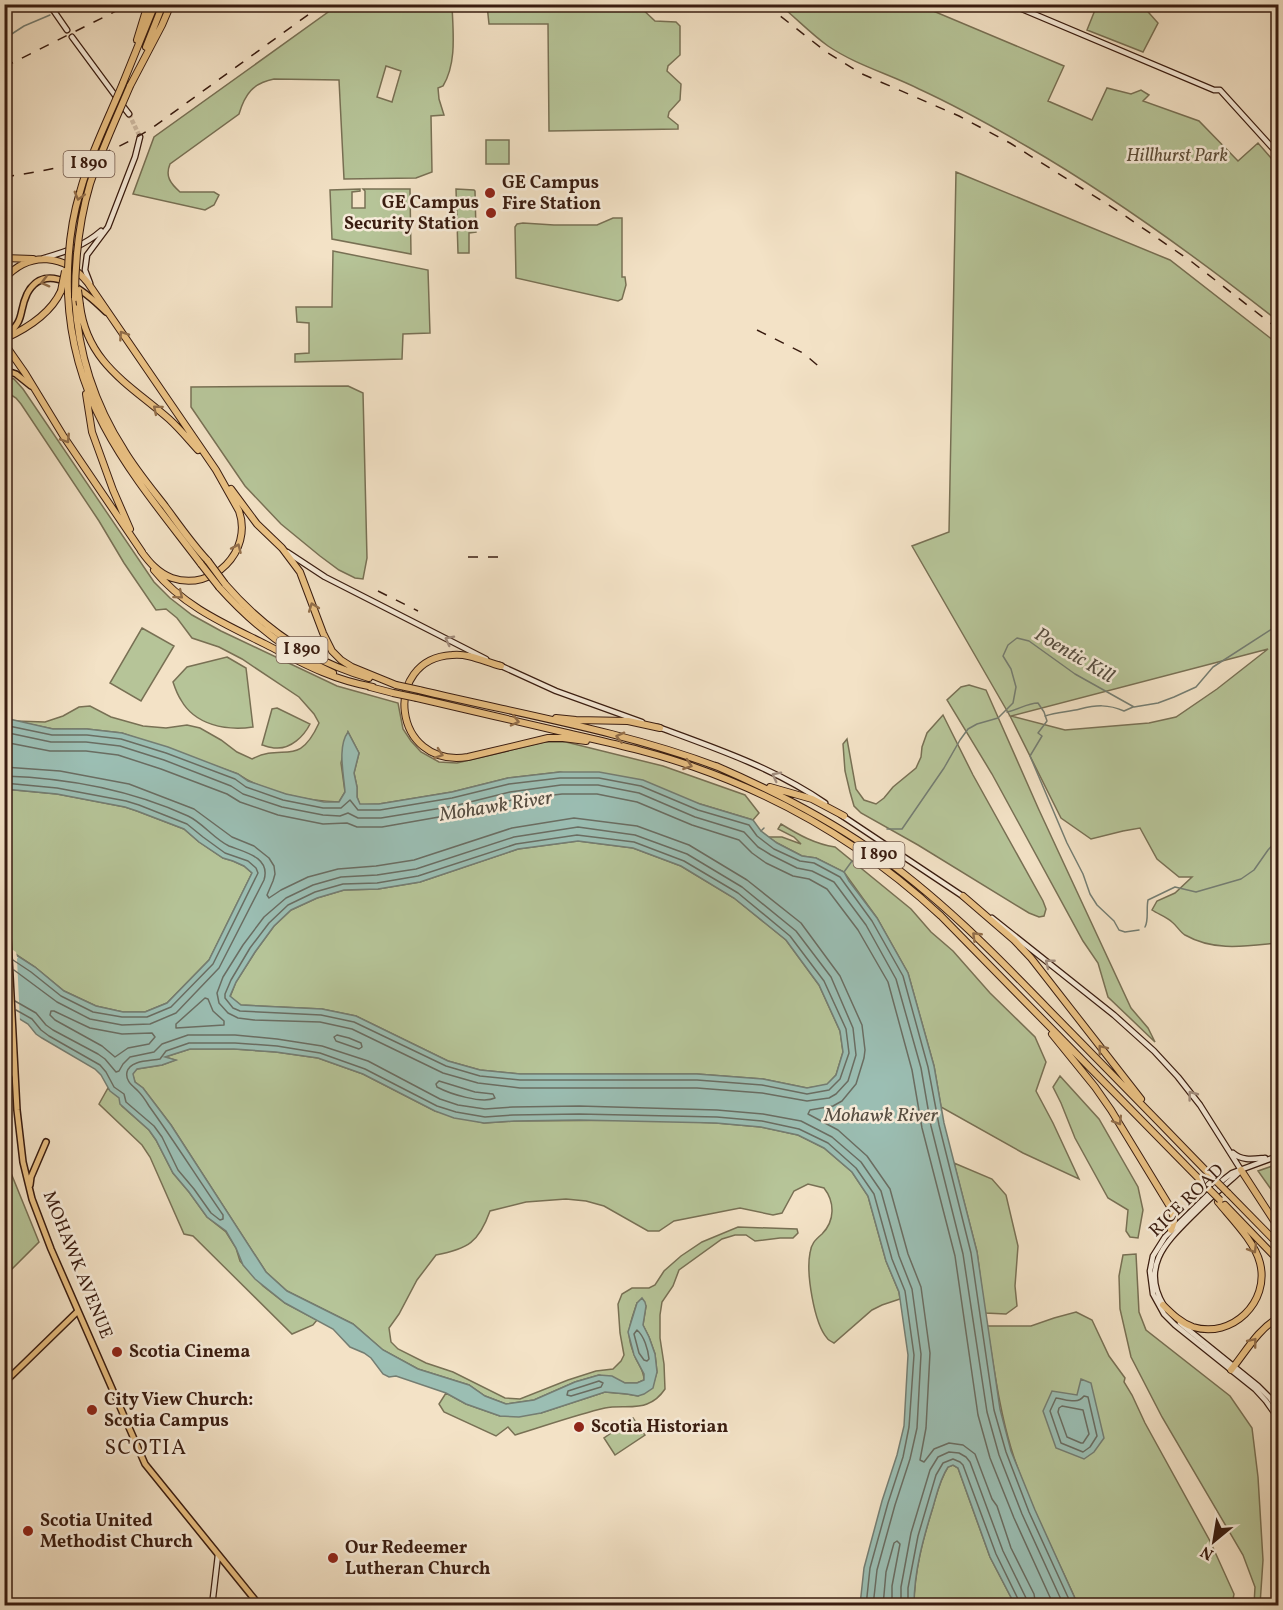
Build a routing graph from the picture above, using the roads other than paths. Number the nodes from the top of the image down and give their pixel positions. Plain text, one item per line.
1 (49, 4) edge
2 (148, 4) edge
3 (154, 4) edge
4 (163, 4) edge
5 (171, 4) edge
6 (1010, 4) edge
7 (67, 30) dead end
8 (72, 37) dead end
9 (123, 83) junction
10 (130, 86) junction
11 (129, 114) tunnel mouth
12 (140, 137) tunnel mouth
13 (1278, 154) edge
14 (117, 202) junction
15 (69, 250) junction
16 (4, 258) edge
17 (43, 259) junction
18 (76, 262) junction
19 (4, 279) edge
20 (96, 295) junction
21 (111, 317) junction
22 (18, 329) junction
23 (4, 340) edge
24 (4, 370) edge
25 (84, 381) junction
26 (35, 390) junction
27 (111, 434) junction
28 (214, 468) junction
29 (136, 544) junction
30 (282, 548) junction
31 (141, 551) junction
32 (222, 586) junction
33 (501, 666) junction
34 (396, 685) junction
35 (372, 687) junction
36 (499, 709) junction
37 (660, 728) junction
38 (632, 748) junction
39 (716, 766) junction
40 (844, 816) junction
41 (4, 862) edge
42 (963, 896) junction
43 (1017, 993) junction
44 (15, 1050) junction
45 (4, 1086) edge
46 (46, 1142) dead end
47 (1179, 1143) junction
48 (1224, 1143) junction
49 (1276, 1156) edge
50 (1241, 1170) junction
51 (29, 1189) junction
52 (1219, 1201) junction
53 (1278, 1227) edge
54 (1171, 1230) junction
55 (1278, 1244) edge
56 (1278, 1260) edge
57 (1163, 1305) junction
58 (78, 1311) junction
59 (1278, 1318) edge
60 (1232, 1368) junction
61 (4, 1383) edge
62 (1278, 1410) edge
63 (1278, 1418) edge
64 (218, 1555) junction
65 (212, 1605) edge
66 (260, 1605) edge

1 - 7 main road
2 - 9 highway
3 - 9 highway, I 890
4 - 10 highway, I 890
5 - 10 highway
6 - 13 main road
8 - 11 main road
9 -> 15 highway, I 890, bridge
10 - 18 highway, I 890, bridge
12 - 14 main road
14 - 17 main road
14 - 20 main road
15 - 22 highway, bridge
15 - 25 highway, I 890, bridge
16 - 17 highway
17 - 19 highway
17 - 20 highway
18 - 27 highway, I 890, bridge
28 -> 18 highway, bridge
20 - 21 highway
21 -> 22 main road
28 -> 21 highway
22 - 23 highway
23 - 26 highway
24 - 26 main road
25 - 27 highway, I 890
25 - 29 highway
26 -> 29 highway
27 - 32 highway, I 890, bridge
28 - 30 highway
31 -> 28 highway
29 - 31 highway
33 -> 30 main road
34 -> 30 highway
31 -> 35 highway
32 - 34 highway, I 890
32 - 35 highway, I 890
33 - 37 main road
33 -> 38 highway
34 - 36 highway, I 890, bridge
35 -> 38 highway, I 890, bridge
36 - 37 highway
39 -> 36 highway, I 890
40 -> 37 main road
38 -> 43 highway, I 890
39 - 40 highway
47 -> 39 highway, I 890
40 - 42 main road
41 - 44 main road, MOHAWK AVENUE
47 -> 42 highway
48 -> 42 main road
43 - 52 highway, I 890, bridge
43 -> 54 highway
44 - 45 main road
44 - 51 main road, MOHAWK AVENUE
46 - 51 main road
47 - 55 highway, I 890, bridge
48 - 49 main road
48 - 50 main road
49 - 50 main road
50 - 53 highway
50 - 54 main road, RICE ROAD
50 - 57 main road, RICE ROAD
51 - 58 main road, MOHAWK AVENUE
52 - 56 highway, I 890
52 -> 57 highway
54 - 60 main road, RICE ROAD
57 - 60 main road, RICE ROAD
58 - 61 main road
58 - 64 main road, MOHAWK AVENUE
60 -> 59 highway
60 - 62 main road, RICE ROAD
60 - 63 main road, RICE ROAD
64 - 65 main road
64 - 66 main road, MOHAWK AVENUE

